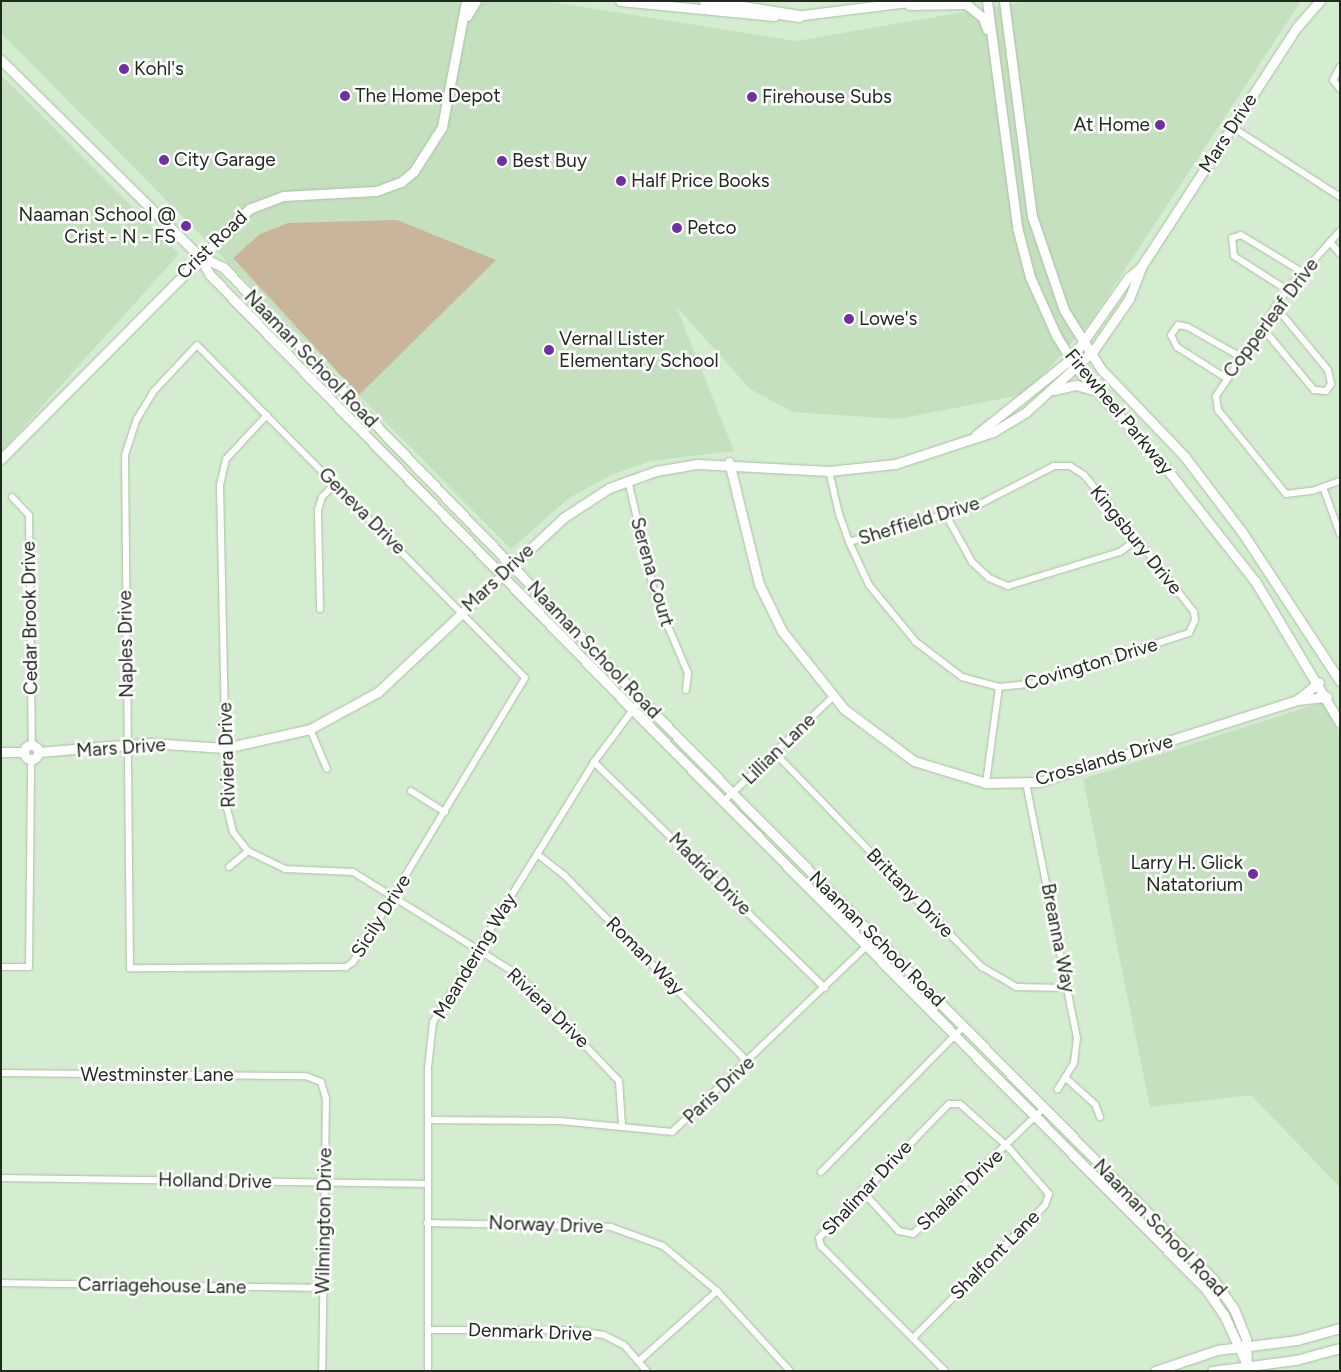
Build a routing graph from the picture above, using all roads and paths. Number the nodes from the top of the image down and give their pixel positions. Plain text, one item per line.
1 (466, 1) edge
2 (476, 1) edge
3 (620, 1) edge
4 (705, 1) edge
5 (916, 1) edge
6 (987, 1) edge
7 (1004, 1) edge
8 (1320, 1) edge
9 (896, 4) junction
10 (467, 16) junction
11 (799, 16) junction
12 (993, 44) junction
13 (1, 60) edge
14 (1340, 67) edge
15 (1340, 89) edge
16 (1232, 127) junction
17 (1340, 197) edge
18 (1032, 216) junction
19 (1015, 217) junction
20 (1340, 231) edge
21 (1330, 242) junction
22 (1340, 254) edge
23 (199, 256) junction
24 (1141, 267) junction
25 (1302, 272) junction
26 (1287, 290) junction
27 (1275, 306) junction
28 (1261, 326) junction
29 (197, 345) joint
30 (1083, 345) junction
31 (1090, 355) junction
32 (1239, 356) junction
33 (1071, 359) junction
34 (1076, 368) junction
35 (1226, 378) junction
36 (1050, 392) junction
37 (1099, 392) junction
38 (267, 415) junction
39 (974, 437) junction
40 (1, 459) edge
41 (729, 462) junction
42 (1070, 466) joint
43 (829, 471) junction
44 (628, 480) junction
45 (1340, 481) edge
46 (335, 484) junction
47 (1323, 487) junction
48 (12, 497) dead end
49 (946, 515) junction
50 (1340, 534) edge
51 (1137, 539) junction
52 (849, 542) junction
53 (512, 564) junction
54 (501, 574) junction
55 (320, 609) dead end
56 (462, 612) junction
57 (1195, 620) joint
58 (525, 678) joint
59 (1340, 680) edge
60 (1319, 682) junction
61 (999, 687) junction
62 (686, 690) dead end
63 (833, 696) junction
64 (1327, 697) junction
65 (641, 699) junction
66 (1297, 700) junction
67 (632, 709) junction
68 (1340, 723) edge
69 (310, 729) junction
70 (127, 744) junction
71 (35, 748) junction
72 (225, 748) junction
73 (1, 752) edge
74 (24, 752) junction
75 (775, 753) junction
76 (31, 759) junction
77 (594, 762) junction
78 (327, 769) dead end
79 (986, 783) junction
80 (1026, 783) junction
81 (411, 792) dead end
82 (734, 792) junction
83 (724, 801) junction
84 (445, 812) junction
85 (248, 851) junction
86 (537, 854) junction
87 (229, 866) dead end
88 (394, 894) junction
89 (876, 938) junction
90 (867, 946) junction
91 (480, 948) junction
92 (1, 967) edge
93 (130, 968) joint
94 (825, 988) junction
95 (1068, 988) junction
96 (964, 1026) junction
97 (955, 1036) junction
98 (749, 1063) junction
99 (1, 1073) edge
100 (313, 1077) joint
101 (1067, 1079) junction
102 (1058, 1089) dead end
103 (1043, 1110) junction
104 (1100, 1117) dead end
105 (1037, 1118) junction
106 (428, 1120) junction
107 (622, 1125) junction
108 (1007, 1146) junction
109 (821, 1172) dead end
110 (1, 1178) edge
111 (324, 1182) junction
112 (428, 1184) junction
113 (861, 1190) junction
114 (428, 1222) junction
115 (1, 1284) edge
116 (323, 1288) junction
117 (718, 1291) junction
118 (1340, 1328) edge
119 (428, 1330) junction
120 (913, 1338) junction
121 (1249, 1347) junction
122 (1236, 1348) junction
123 (1340, 1348) edge
124 (640, 1360) junction
125 (1247, 1365) junction
126 (322, 1371) edge
127 (428, 1371) edge
128 (648, 1371) edge
129 (790, 1371) edge
130 (945, 1371) edge
131 (1154, 1371) edge
132 (1212, 1371) edge

1 - 10 main road, Crist Road
2 - 10 main road, Crist Road
3 - 11 main road
4 - 11 highway
5 - 9 main road
6 - 12 main road, Firewheel Parkway
7 - 18 main road, Firewheel Parkway
8 - 16 main road, Mars Drive
9 - 11 main road
9 - 12 main road
10 - 23 main road, Crist Road
12 - 19 main road, Firewheel Parkway
13 - 23 main road, Naaman School Road
14 - 15 street
16 - 17 street
16 - 24 main road, Mars Drive
18 - 19 main road
18 - 30 main road, Firewheel Parkway
19 - 33 main road, Firewheel Parkway
20 - 21 street, Copperleaf Drive
21 - 22 street
21 - 25 street, Copperleaf Drive
23 - 40 main road, Crist Road
23 - 53 main road, Naaman School Road
23 - 54 main road, Naaman School Road
24 - 30 main road, Mars Drive
24 - 31 main road, Mars Drive
25 - 26 street, Copperleaf Drive
25 - 26 street
26 - 27 street, Copperleaf Drive
27 - 28 street, Copperleaf Drive
27 - 28 street
28 - 32 street, Copperleaf Drive
29 - 38 street, Geneva Drive
29 - 70 street, Naples Drive
30 - 31 main road, Firewheel Parkway
30 - 33 main road, Mars Drive
31 - 34 main road, Mars Drive
31 - 59 main road, Firewheel Parkway
32 - 35 street, Copperleaf Drive
32 - 35 street
33 - 34 main road, Firewheel Parkway
33 - 39 main road, Mars Drive
34 - 36 main road, Mars Drive
34 - 37 main road, Firewheel Parkway
35 - 47 street, Copperleaf Drive
36 - 37 main road
36 - 39 main road, Mars Drive
37 - 60 main road, Firewheel Parkway
38 - 46 street, Geneva Drive
38 - 72 street, Riviera Drive
39 - 43 main road, Mars Drive
41 - 43 main road, Mars Drive
41 - 44 main road, Mars Drive
41 - 63 main road, Crosslands Drive
42 - 49 street, Sheffield Drive
42 - 51 street, Kingsbury Drive
43 - 52 street, Covington Drive
44 - 53 main road, Mars Drive
44 - 62 street, Serena Court
45 - 47 street
46 - 55 street
46 - 56 street, Geneva Drive
47 - 50 street
48 - 71 street, Cedar Brook Drive
49 - 51 street
49 - 52 street, Sheffield Drive
51 - 57 street, Kingsbury Drive
52 - 61 street, Covington Drive
53 - 54 main road, Mars Drive
53 - 65 main road, Naaman School Road
54 - 56 main road, Mars Drive
54 - 67 main road, Naaman School Road
56 - 58 street, Geneva Drive
56 - 69 main road, Mars Drive
57 - 61 street, Covington Drive
58 - 84 street, Sicily Drive
60 - 64 main road, Firewheel Parkway
60 - 66 main road, Crosslands Drive
61 - 79 street
63 - 75 street, Lillian Lane
63 - 79 main road, Crosslands Drive
64 - 66 main road, Crosslands Drive
64 - 68 main road, Firewheel Parkway
65 - 67 street, Meandering Way
65 - 82 main road, Naaman School Road
66 - 80 main road, Crosslands Drive
67 - 77 street, Meandering Way
67 - 83 main road, Naaman School Road
69 - 72 main road, Mars Drive
69 - 78 street
70 - 71 main road, Mars Drive
70 - 72 main road, Mars Drive
70 - 93 street, Naples Drive
71 - 74 main road
71 - 76 main road
72 - 85 street, Riviera Drive
73 - 74 main road
74 - 76 main road
75 - 82 street, Lillian Lane
75 - 95 street, Brittany Drive
76 - 92 street
77 - 86 street, Meandering Way
77 - 94 street, Madrid Drive
79 - 80 main road, Crosslands Drive
80 - 95 street, Breanna Way
81 - 84 street
82 - 83 street, Lillian Lane
82 - 89 main road, Naaman School Road
83 - 90 main road, Naaman School Road
84 - 88 street, Sicily Drive
85 - 87 street
85 - 88 street, Riviera Drive
86 - 91 street, Meandering Way
86 - 98 street, Roman Way
88 - 91 street, Riviera Drive
88 - 93 street, Sicily Drive
89 - 90 street, Paris Drive
89 - 96 main road, Naaman School Road
90 - 94 street, Paris Drive
90 - 97 main road, Naaman School Road
91 - 106 street, Meandering Way
91 - 107 street, Riviera Drive
94 - 98 street, Paris Drive
95 - 101 street, Breanna Way
96 - 97 street
96 - 103 main road, Naaman School Road
97 - 105 main road, Naaman School Road
97 - 109 street
98 - 107 street, Paris Drive
99 - 100 street, Westminster Lane
100 - 111 street, Wilmington Drive
101 - 102 street, Breanna Way
101 - 104 street
103 - 105 street
103 - 121 main road, Naaman School Road
105 - 108 street, Shalain Drive
105 - 122 main road, Naaman School Road
106 - 107 street, Paris Drive
106 - 112 street, Meandering Way
108 - 113 street, Shalimar Drive
108 - 113 street, Shalain Drive
108 - 120 street, Shalfont Lane
110 - 111 street, Holland Drive
111 - 112 street, Holland Drive
111 - 116 street, Wilmington Drive
112 - 114 street, Meandering Way
113 - 120 street, Shalimar Drive
114 - 117 street, Norway Drive
114 - 119 street, Meandering Way
115 - 116 street, Carriagehouse Lane
116 - 126 street, Wilmington Drive
117 - 124 street
117 - 129 street, Norway Drive
118 - 121 main road
119 - 124 street, Denmark Drive
119 - 127 street, Meandering Way
120 - 130 street, Shalimar Drive
121 - 122 main road
121 - 125 main road, Naaman School Road
122 - 125 main road, Naaman School Road
122 - 131 main road
123 - 125 main road
124 - 128 street, Denmark Drive
125 - 132 main road

